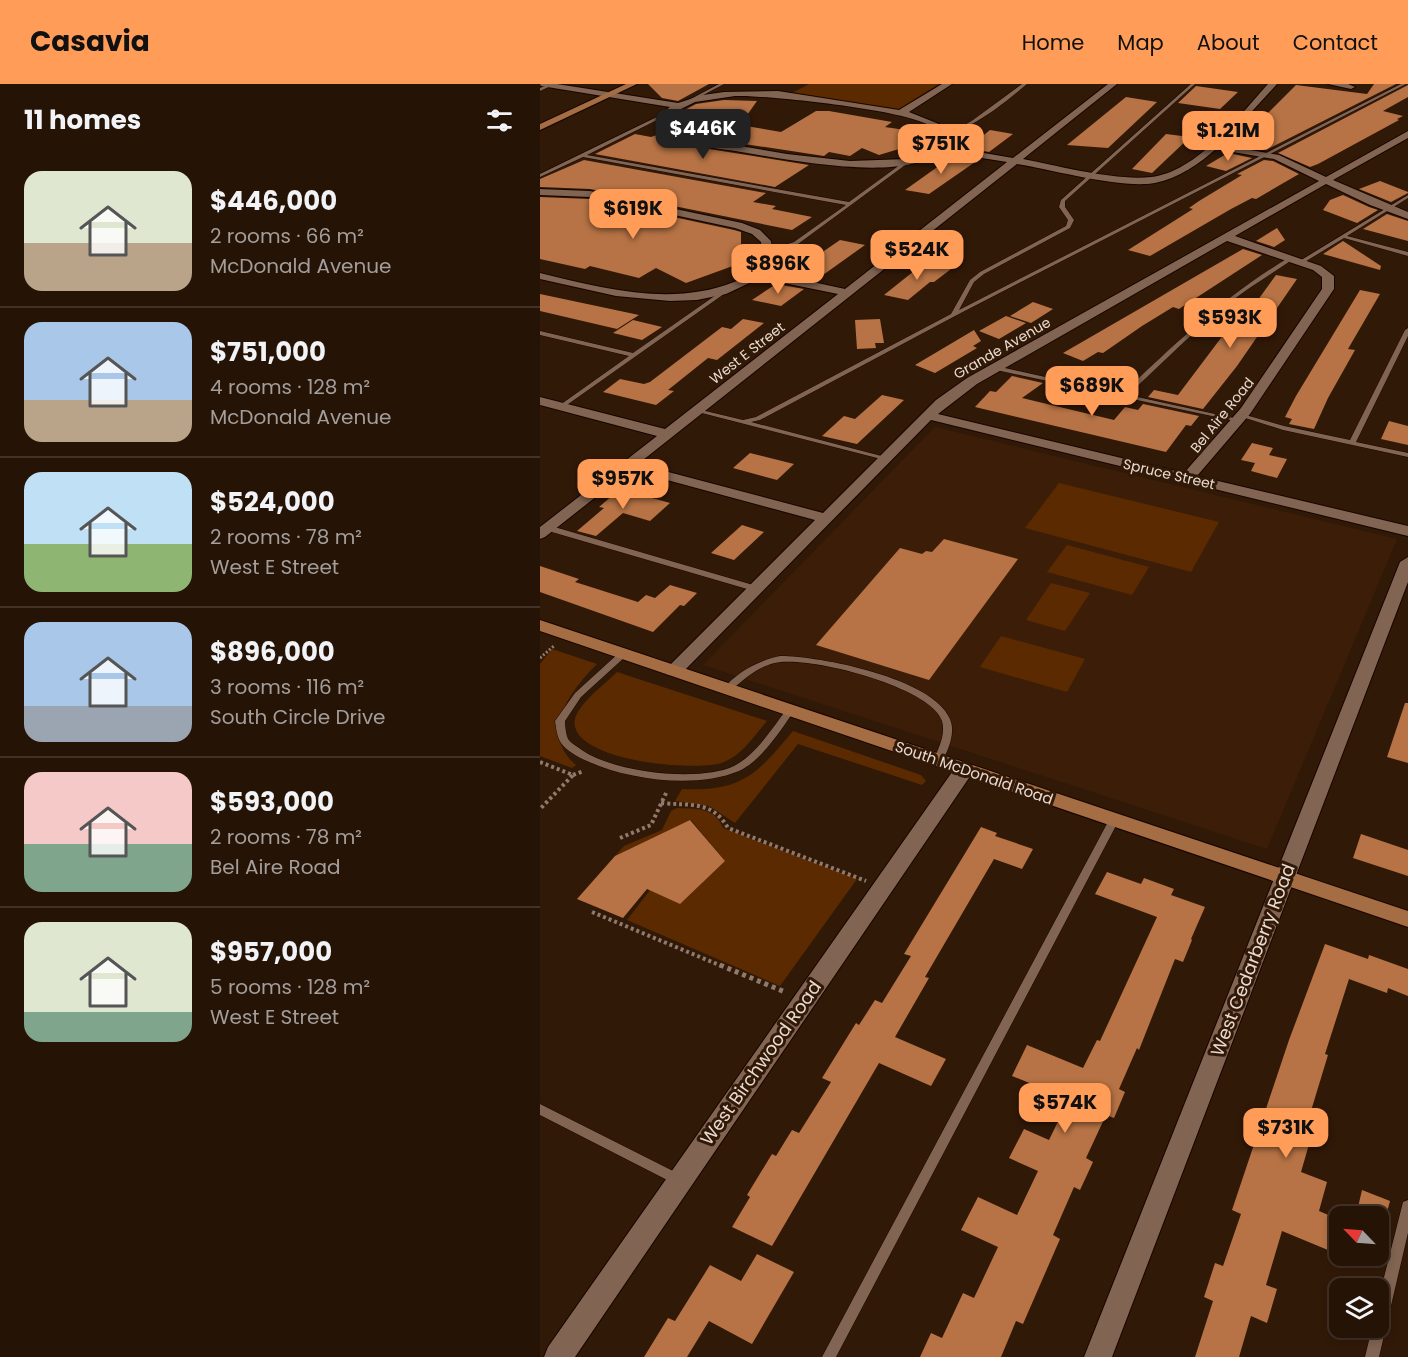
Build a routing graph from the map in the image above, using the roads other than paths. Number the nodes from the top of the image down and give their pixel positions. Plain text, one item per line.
1 (548, 84) edge
2 (633, 84) edge
3 (722, 84) edge
4 (948, 84) edge
5 (1025, 84) edge
6 (1113, 84) edge
7 (1193, 84) edge
8 (1274, 84) edge
9 (1332, 84) edge
10 (1404, 84) edge
11 (1351, 87) dead end
12 (792, 89) dead end
13 (540, 90) edge
14 (610, 95) junction
15 (782, 95) junction
16 (689, 101) junction
17 (676, 105) junction
18 (902, 113) junction
19 (663, 116) junction
20 (540, 127) edge
21 (1408, 134) edge
22 (942, 135) junction
23 (1213, 146) junction
24 (939, 148) junction
25 (582, 155) junction
26 (1269, 155) junction
27 (910, 160) junction
28 (1016, 161) junction
29 (1093, 174) junction
30 (540, 176) edge
31 (1326, 181) junction
32 (540, 192) edge
33 (1408, 196) edge
34 (851, 204) junction
35 (1388, 209) junction
36 (1408, 216) edge
37 (1343, 236) junction
38 (1227, 237) junction
39 (767, 252) junction
40 (1408, 254) edge
41 (1296, 260) junction
42 (758, 274) junction
43 (540, 276) edge
44 (730, 287) junction
45 (848, 293) junction
46 (952, 315) junction
47 (1408, 330) edge
48 (540, 333) edge
49 (634, 355) junction
50 (996, 368) junction
51 (1123, 396) junction
52 (540, 401) edge
53 (561, 406) junction
54 (697, 411) junction
55 (930, 416) junction
56 (1240, 419) junction
57 (743, 422) junction
58 (667, 434) junction
59 (1352, 442) junction
60 (1408, 455) edge
61 (887, 459) junction
62 (628, 465) junction
63 (1187, 478) junction
64 (827, 519) junction
65 (544, 531) edge
66 (1408, 531) edge
67 (1408, 562) edge
68 (757, 589) junction
69 (540, 625) edge
70 (623, 654) junction
71 (674, 672) junction
72 (726, 690) junction
73 (790, 711) junction
74 (938, 761) junction
75 (964, 770) junction
76 (1114, 820) junction
77 (1285, 877) junction
78 (1408, 919) edge
79 (540, 1109) edge
80 (680, 1180) junction
81 (1408, 1206) edge
82 (558, 1357) edge
83 (829, 1357) edge
84 (1098, 1357) edge
85 (1372, 1357) edge

1 - 13 lane
1 - 14 street
2 - 14 street
3 - 16 lane
4 - 18 street
5 - 22 lane
6 - 28 street, West E Street
7 - 29 lane
8 - 23 street
9 - 11 street
10 - 26 lane
12 - 15 street
14 - 17 street
14 - 20 street
15 - 16 street
15 - 18 street
16 - 17 street
17 - 19 street
18 - 22 street
19 - 25 lane
19 - 27 street
21 - 31 street, Grande Avenue
22 - 24 street
23 - 26 street
23 - 29 street
24 - 27 street
24 - 28 street
25 - 30 lane
25 - 34 lane
26 - 31 street
26 - 46 lane
27 - 34 lane
28 - 29 street
28 - 45 street, West E Street
29 - 46 lane
31 - 35 street
31 - 38 street, Grande Avenue
32 - 39 street
33 - 35 lane
34 - 39 lane
35 - 36 street
35 - 37 lane
37 - 40 lane
37 - 41 lane
38 - 41 street, Bel Aire Road
38 - 50 street, Grande Avenue
39 - 42 street
41 - 51 lane
41 - 56 street, Bel Aire Road
42 - 44 street
42 - 45 street
43 - 44 street
44 - 49 lane
45 - 54 street, West E Street
46 - 57 lane
47 - 59 lane
48 - 49 lane
49 - 53 lane
50 - 51 lane
50 - 55 street, Grande Avenue
51 - 56 lane
52 - 53 street
53 - 58 street
54 - 57 lane
54 - 58 street, West E Street
55 - 61 street, Grande Avenue
55 - 63 street, Spruce Street
56 - 59 lane
56 - 63 street, Bel Aire Road
57 - 61 lane
58 - 62 street, West E Street
59 - 60 lane
61 - 64 street, Grande Avenue
62 - 64 street
62 - 65 street, West E Street
63 - 66 street, Spruce Street
64 - 68 street, Grande Avenue
65 - 68 lane
67 - 77 street, West Cedarberry Road
68 - 71 street, Grande Avenue
69 - 70 street, South McDonald Road
70 - 71 street, South McDonald Road
70 - 73 lane
71 - 72 street, South McDonald Road
72 - 73 street, South McDonald Road
72 - 74 lane
73 - 74 street, South McDonald Road
74 - 75 street, South McDonald Road
75 - 76 street, South McDonald Road
75 - 80 street, West Birchwood Road
76 - 77 street, South McDonald Road
76 - 83 lane
77 - 78 street, South McDonald Road
77 - 84 street, West Cedarberry Road
79 - 80 lane
80 - 82 street, West Birchwood Road
81 - 85 lane

